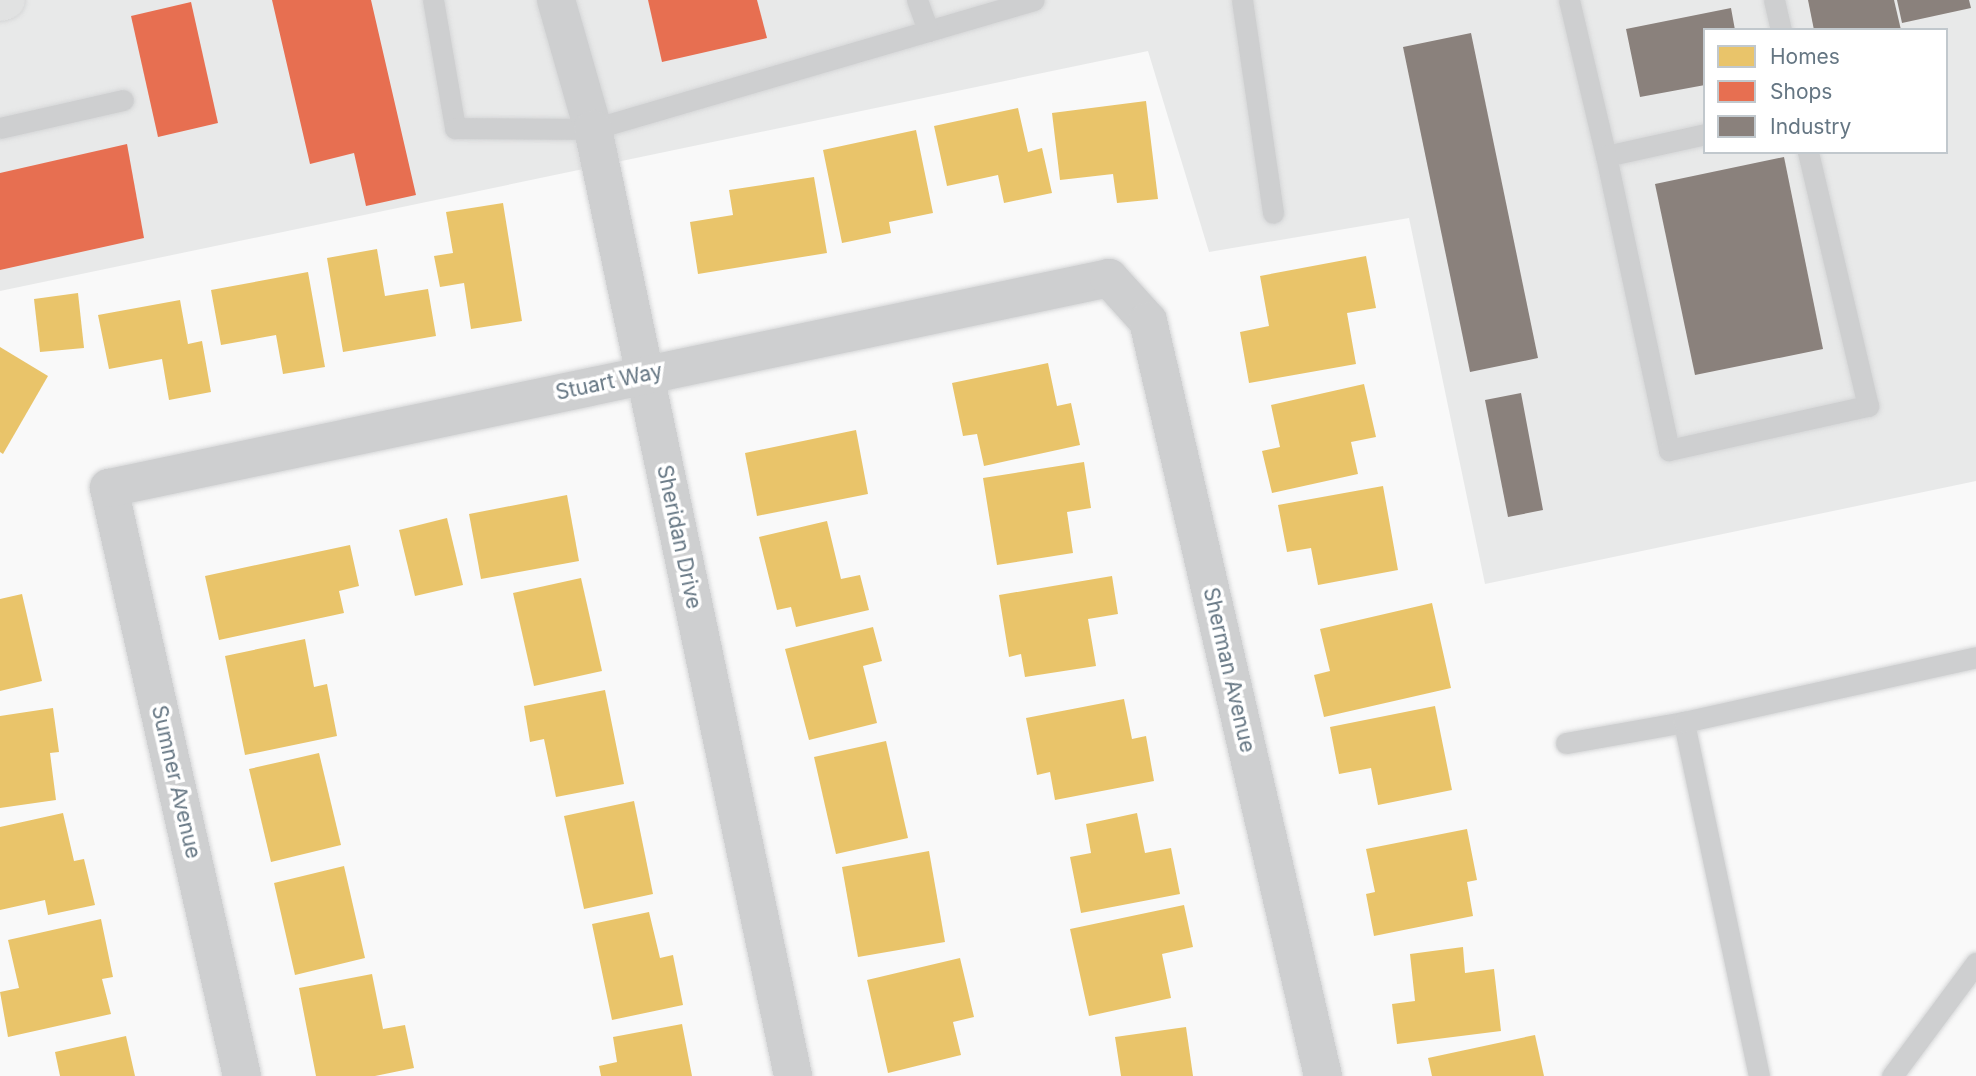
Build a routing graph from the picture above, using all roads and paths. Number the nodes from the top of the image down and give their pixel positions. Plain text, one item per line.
1 (6, 0) edge
2 (433, 0) edge
3 (556, 0) edge
4 (917, 0) edge
5 (1033, 0) edge
6 (1242, 0) edge
7 (1569, 0) edge
8 (1774, 0) edge
9 (0, 2) edge
10 (1781, 28) edge
11 (928, 31) junction
12 (123, 100) dead end
13 (0, 128) edge
14 (593, 130) junction
15 (1703, 134) edge
16 (1808, 154) edge
17 (1606, 156) junction
18 (1273, 213) dead end
19 (1109, 278) joint
20 (645, 374) junction
21 (109, 488) joint
22 (1976, 657) edge
23 (1684, 722) junction
24 (1566, 743) dead end
25 (1976, 963) edge
26 (242, 1076) edge
27 (793, 1076) edge
28 (1323, 1076) edge
29 (1759, 1076) edge
30 (1892, 1076) edge

1 - 9 main road
2 - 14 lane
3 - 14 street, Sheridan Drive
4 - 11 lane
5 - 11 lane
6 - 18 lane
7 - 17 lane
8 - 10 lane
11 - 14 lane
12 - 13 lane
14 - 20 street, Sheridan Drive
15 - 17 lane
16 - 17 lane
19 - 20 street, Stuart Way
19 - 28 street, Sherman Avenue
20 - 21 street, Stuart Way
20 - 27 street, Sheridan Drive
21 - 26 street, Sumner Avenue
22 - 23 lane
23 - 24 lane
23 - 29 lane
25 - 30 lane

